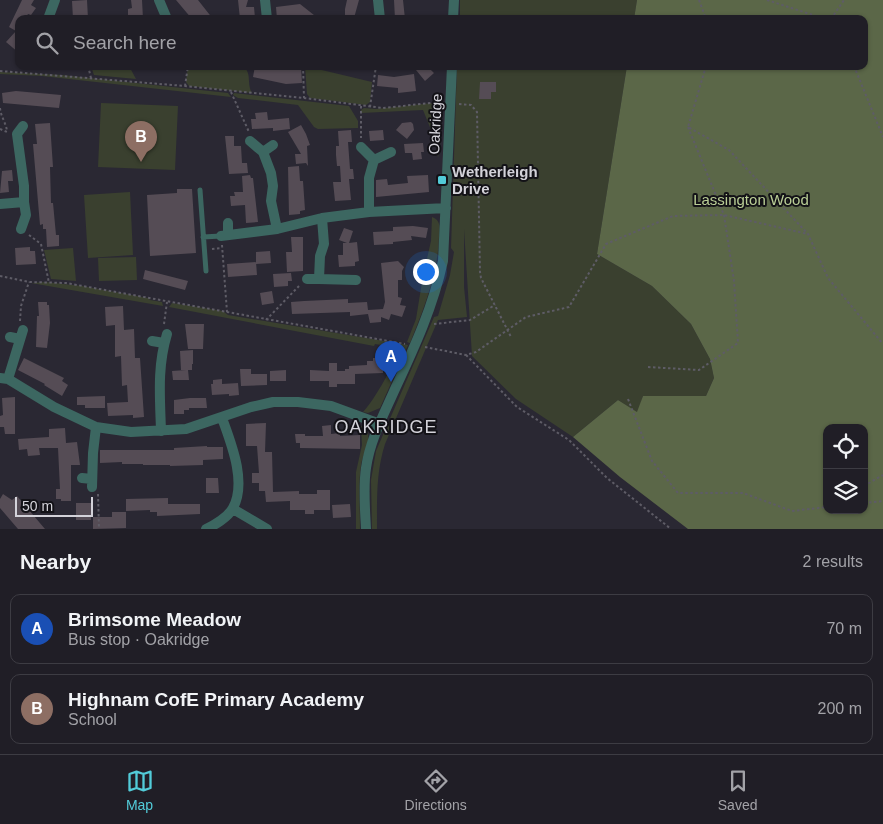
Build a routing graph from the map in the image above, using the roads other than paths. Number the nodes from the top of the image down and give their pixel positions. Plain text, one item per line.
1 (55, 0) edge
2 (159, 0) edge
3 (265, 0) edge
4 (378, 0) edge
5 (454, 0) edge
6 (50, 15) edge
7 (165, 15) edge
8 (267, 15) edge
9 (380, 15) edge
10 (453, 15) edge
11 (452, 70) edge
12 (12, 130) edge
13 (250, 141) road end
14 (273, 145) dead end
15 (361, 147) road end
16 (262, 152) junction
17 (391, 152) dead end
18 (374, 160) junction
19 (200, 190) dead end
20 (24, 202) junction
21 (0, 204) edge
22 (446, 208) junction
23 (369, 212) junction
24 (322, 218) junction
25 (228, 223) dead end
26 (22, 229) road end
27 (276, 229) junction
28 (225, 235) junction
29 (203, 237) junction
30 (206, 271) dead end
31 (306, 279) road end
32 (319, 279) junction
33 (356, 280) dead end
34 (17, 336) road end
35 (152, 340) dead end
36 (4, 378) edge
37 (222, 418) junction
38 (380, 424) junction
39 (96, 427) junction
40 (161, 431) junction
41 (91, 484) road end
42 (233, 509) junction
43 (206, 529) edge
44 (267, 529) edge
45 (366, 529) edge

1 - 6 street
2 - 7 street
3 - 8 street
4 - 9 street
5 - 10 street
11 - 22 street, Oakridge
12 - 20 street
13 - 16 street
14 - 16 street
15 - 18 street
16 - 27 street
17 - 18 street
18 - 23 street
19 - 29 lane
20 - 21 street
20 - 26 street
22 - 23 street
22 - 38 street, Oakridge
23 - 24 street
24 - 27 street
24 - 32 street
25 - 28 street
27 - 28 street
28 - 29 lane
29 - 30 lane
31 - 32 street
32 - 33 street
34 - 36 street
35 - 40 street
36 - 39 street
37 - 38 street
37 - 40 street
37 - 42 street
38 - 45 street, Oakridge
39 - 40 street
39 - 41 street
42 - 43 street
42 - 44 street

